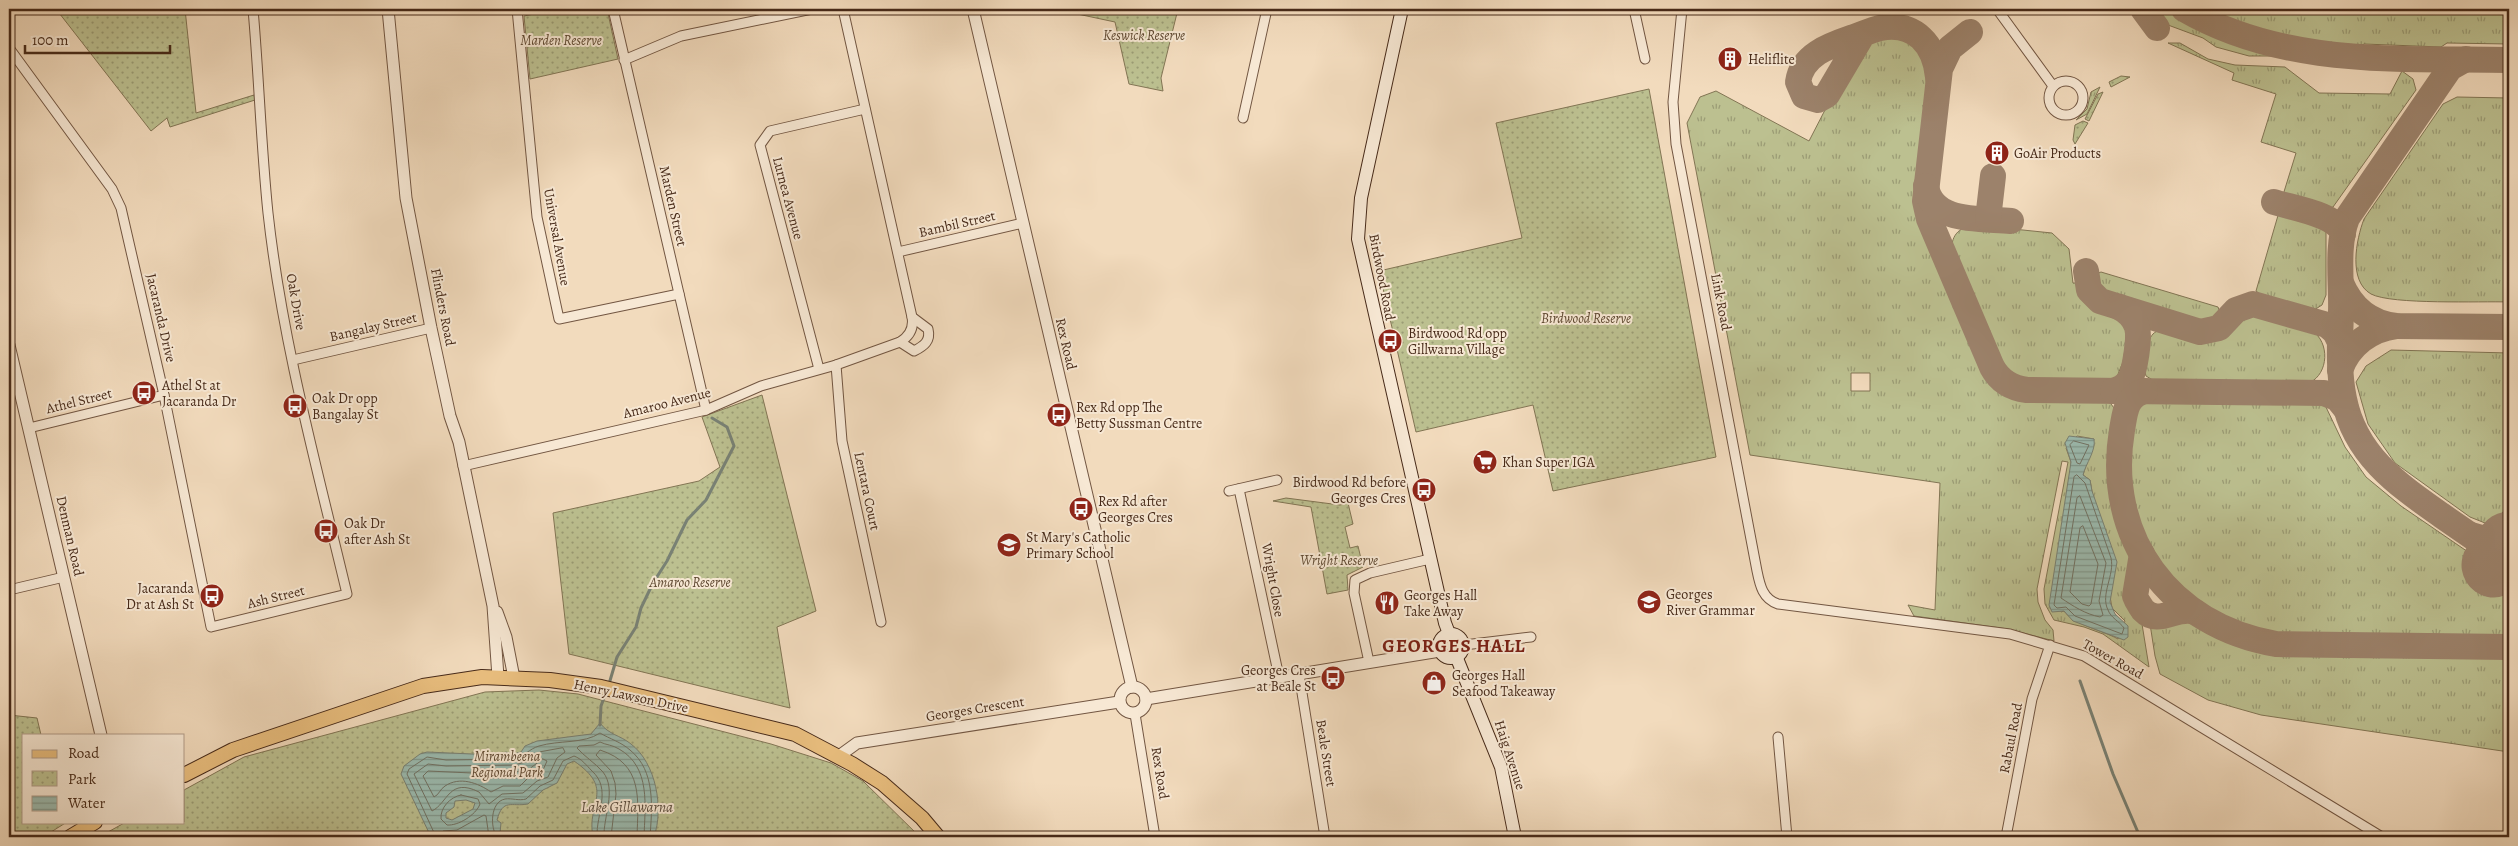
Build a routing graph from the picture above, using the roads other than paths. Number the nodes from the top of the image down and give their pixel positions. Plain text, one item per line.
1 (253, 9) edge
2 (388, 9) edge
3 (517, 9) edge
4 (613, 9) edge
5 (812, 9) edge
6 (843, 9) edge
7 (973, 9) edge
8 (1267, 9) edge
9 (1402, 9) edge
10 (1634, 9) edge
11 (1682, 9) edge
12 (1997, 9) edge
13 (9, 48) edge
14 (1645, 59) dead end
15 (624, 60) junction
16 (2053, 86) dead end
17 (865, 110) junction
18 (1243, 118) dead end
19 (1023, 223) junction
20 (898, 252) junction
21 (679, 294) junction
22 (912, 317) junction
23 (431, 328) junction
24 (900, 342) junction
25 (9, 345) edge
26 (293, 360) junction
27 (836, 365) junction
28 (820, 369) junction
29 (164, 395) junction
30 (706, 410) junction
31 (29, 428) junction
32 (463, 466) junction
33 (1277, 480) dead end
34 (1239, 489) junction
35 (1229, 491) dead end
36 (1430, 559) junction
37 (64, 577) junction
38 (9, 590) edge
39 (347, 594) joint
40 (1766, 597) joint
41 (493, 606) junction
42 (881, 622) dead end
43 (211, 627) joint
44 (1450, 636) junction
45 (1531, 637) dead end
46 (1464, 645) junction
47 (2050, 645) junction
48 (1440, 651) junction
49 (1456, 656) junction
50 (1370, 662) junction
51 (1299, 674) junction
52 (498, 677) junction
53 (1278, 677) junction
54 (514, 678) junction
55 (1132, 686) junction
56 (1146, 699) junction
57 (1119, 702) junction
58 (1135, 714) junction
59 (101, 734) edge
60 (1778, 737) dead end
61 (839, 756) junction
62 (185, 774) edge
63 (92, 824) edge
64 (70, 837) edge
65 (938, 837) edge
66 (1155, 837) edge
67 (1325, 837) edge
68 (1515, 837) edge
69 (1787, 837) edge
70 (2006, 837) edge
71 (2382, 837) edge

1 - 26 street, Oak Drive
2 - 23 street, Flinders Road
3 - 21 street, Universal Avenue
4 - 15 street, Marden Street
5 - 15 street
6 - 17 street
7 - 19 street, Rex Road
8 - 18 street
9 - 36 main road, Birdwood Road
10 - 14 street
11 - 40 street, Link Road
12 - 16 street
13 - 29 street, Jacaranda Drive
15 - 21 street, Marden Street
17 - 20 street
17 - 28 street, Lurnea Avenue
19 - 20 street, Bambil Street
19 - 55 street, Rex Road
20 - 22 street
21 - 30 street, Marden Street
22 - 24 street
22 - 24 street
23 - 26 street, Bangalay Street
23 - 32 street, Flinders Road
24 - 27 street, Amaroo Avenue
25 - 31 street, Denman Road
26 - 39 street, Oak Drive
27 - 28 street, Amaroo Avenue
27 - 42 street, Lentara Court
28 - 30 street, Amaroo Avenue
29 - 31 street, Athel Street
29 - 43 street, Jacaranda Drive
30 - 32 street, Amaroo Avenue
31 - 37 street, Denman Road
32 - 41 street, Flinders Road
33 - 34 street
34 - 35 street
34 - 53 street, Wright Close
36 - 44 main road, Birdwood Road
36 - 50 street
37 - 38 street
37 - 59 street, Denman Road
39 - 43 street, Ash Street
40 - 47 street, Tower Road
41 - 52 street, Flinders Road
41 - 54 street, Flinders Road
44 - 46 main road
44 - 48 main road
45 - 46 street
46 - 49 main road
47 - 70 street, Rabaul Road
47 - 71 street, Tower Road
48 - 49 main road
48 - 50 street
49 - 68 main road, Haig Avenue
50 - 51 street
51 - 53 street
51 - 67 street, Beale Street
52 - 54 main road, Henry Lawson Drive
52 - 62 main road, Henry Lawson Drive
53 - 56 street
54 - 61 main road, Henry Lawson Drive
55 - 56 street
55 - 57 street
56 - 58 street
57 - 58 street
57 - 61 street, Georges Crescent
58 - 66 street, Rex Road
60 - 69 street
61 - 65 main road, Henry Lawson Drive
63 - 64 main road

